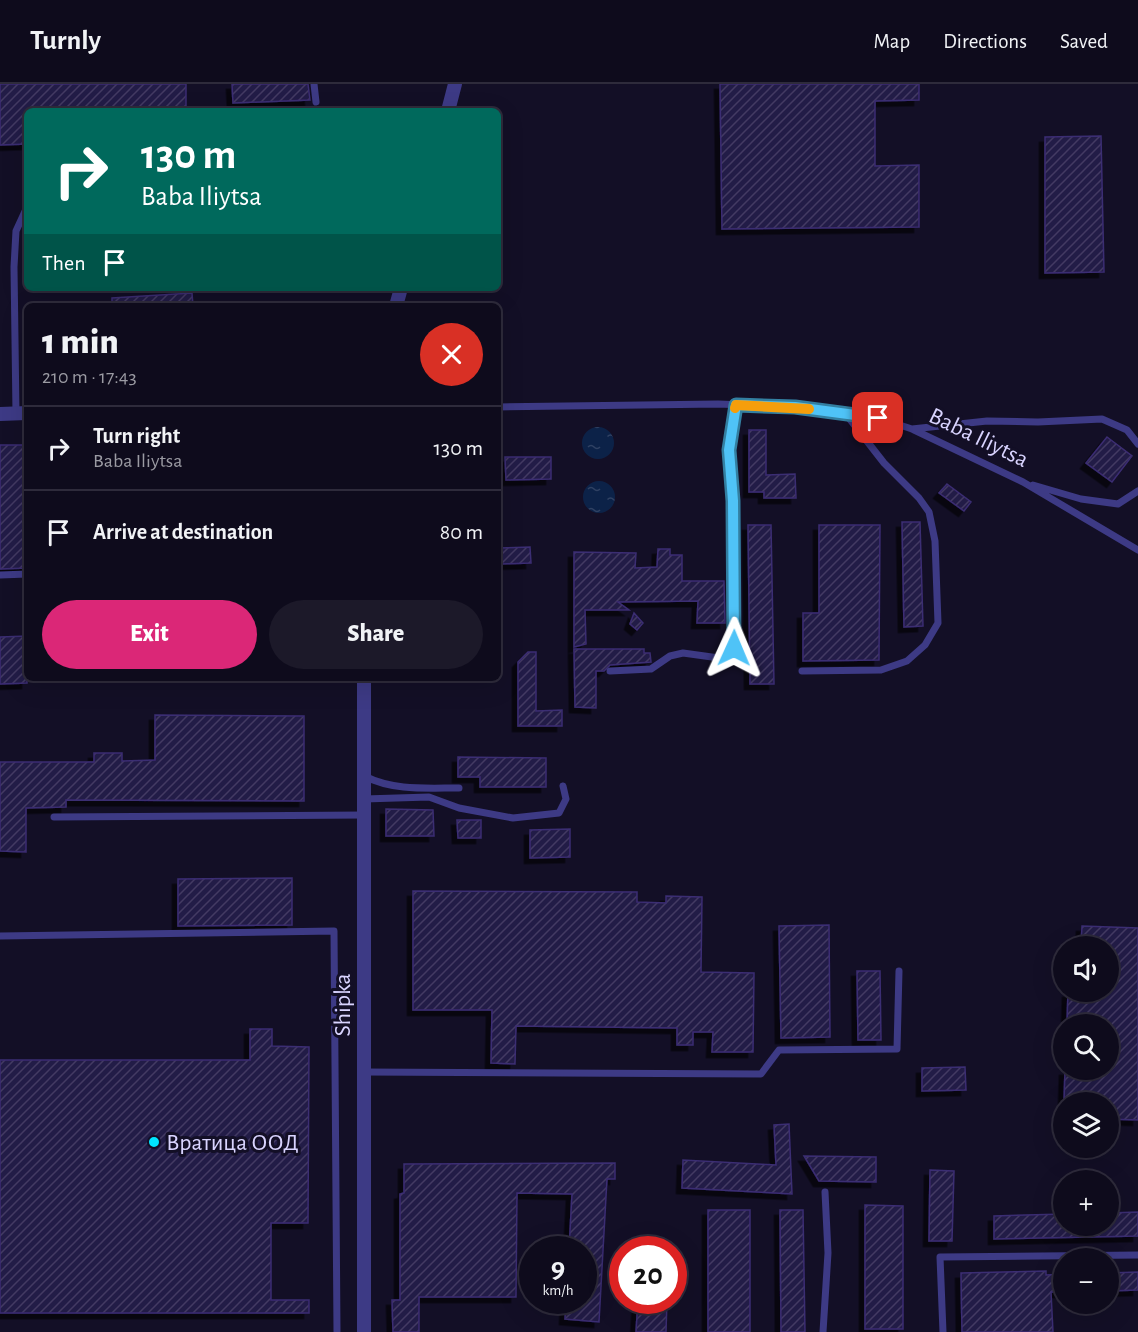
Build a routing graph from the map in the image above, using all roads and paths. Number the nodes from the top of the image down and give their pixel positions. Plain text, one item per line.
1 (314, 84) edge
2 (455, 84) edge
3 (316, 102) dead end
4 (449, 108) edge
5 (24, 214) edge
6 (736, 405) junction
7 (501, 407) edge
8 (21, 413) edge
9 (844, 413) junction
10 (0, 414) edge
11 (912, 429) junction
12 (1138, 444) edge
13 (1023, 482) junction
14 (1138, 491) edge
15 (1138, 550) edge
16 (24, 574) edge
17 (0, 575) edge
18 (610, 671) dead end
19 (802, 671) dead end
20 (364, 681) edge
21 (364, 776) junction
22 (562, 786) dead end
23 (459, 788) dead end
24 (364, 799) junction
25 (364, 815) junction
26 (54, 817) dead end
27 (0, 936) edge
28 (899, 971) dead end
29 (364, 1072) junction
30 (825, 1192) dead end
31 (1138, 1255) edge
32 (337, 1330) dead end
33 (364, 1332) edge
34 (823, 1332) edge
35 (943, 1332) edge

1 - 3 lane
2 - 4 street
5 - 8 lane
6 - 7 lane, Baba Iliytsa
6 - 9 lane, Baba Iliytsa
6 - 18 lane
8 - 10 street
9 - 11 lane, Baba Iliytsa
9 - 19 lane
11 - 12 lane
11 - 13 lane, Baba Iliytsa
13 - 14 lane
13 - 15 lane, Baba Iliytsa
16 - 17 lane
20 - 21 street, Shipka
21 - 23 lane
21 - 24 street, Shipka
22 - 24 lane
24 - 25 street, Shipka
25 - 26 lane
25 - 29 street, Shipka
27 - 32 lane
28 - 29 lane
29 - 33 street, Shipka
30 - 34 lane
31 - 35 lane

